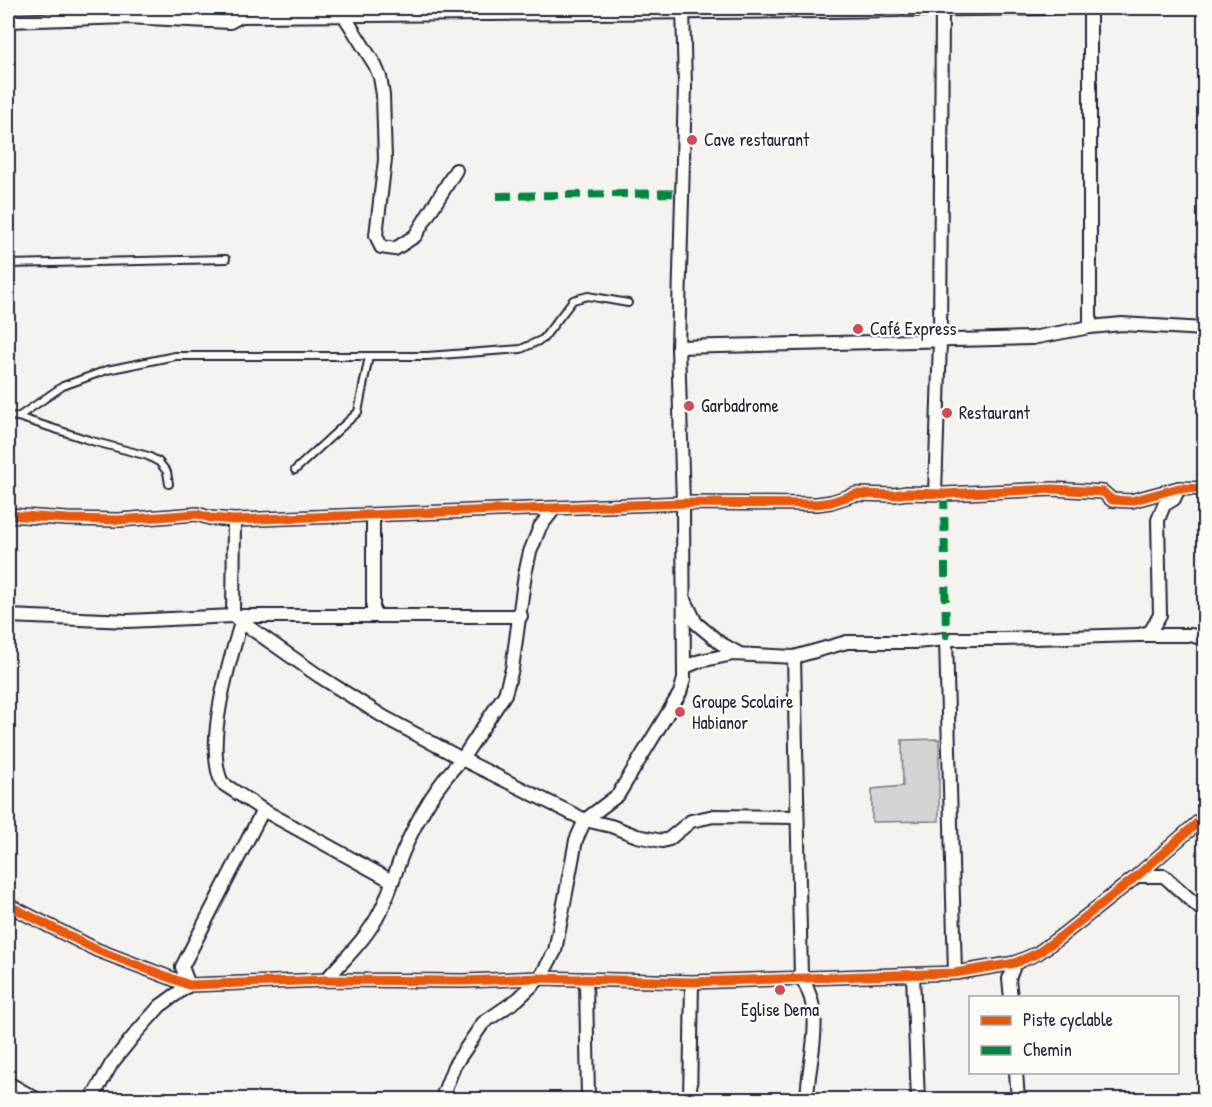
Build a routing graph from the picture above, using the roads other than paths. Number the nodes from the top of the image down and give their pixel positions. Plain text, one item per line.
1 (10, 8) edge
2 (1051, 8) edge
3 (1090, 8) edge
4 (683, 10) edge
5 (942, 10) junction
6 (241, 12) edge
7 (343, 14) junction
8 (8, 21) edge
9 (456, 170) dead end
10 (226, 259) dead end
11 (8, 264) edge
12 (628, 303) dead end
13 (1090, 327) junction
14 (1204, 330) edge
15 (940, 341) junction
16 (678, 347) junction
17 (369, 356) junction
18 (8, 416) edge
19 (18, 417) junction
20 (295, 470) dead end
21 (169, 484) dead end
22 (1179, 489) junction
23 (1204, 489) edge
24 (935, 493) junction
25 (683, 503) junction
26 (554, 509) junction
27 (373, 514) junction
28 (8, 515) edge
29 (234, 520) junction
30 (684, 598) junction
31 (8, 616) edge
32 (373, 616) junction
33 (521, 616) junction
34 (237, 620) junction
35 (1138, 635) junction
36 (946, 639) junction
37 (1204, 639) edge
38 (739, 654) junction
39 (794, 657) junction
40 (685, 667) junction
41 (462, 759) junction
42 (263, 810) junction
43 (796, 817) junction
44 (1204, 817) edge
45 (585, 820) junction
46 (1137, 876) junction
47 (392, 881) junction
48 (8, 905) edge
49 (1204, 912) edge
50 (1015, 963) junction
51 (955, 973) junction
52 (913, 975) junction
53 (801, 977) junction
54 (540, 978) junction
55 (326, 980) junction
56 (586, 980) junction
57 (692, 982) junction
58 (189, 985) junction
59 (1011, 996) edge
60 (1016, 1074) edge
61 (8, 1083) edge
62 (38, 1100) edge
63 (91, 1100) edge
64 (441, 1100) edge
65 (588, 1100) edge
66 (690, 1100) edge
67 (807, 1100) edge
68 (918, 1100) edge
69 (1018, 1100) edge

1 - 8 street
2 - 5 street
3 - 13 street
4 - 5 street
4 - 7 street
4 - 16 street
5 - 15 street
6 - 7 street
6 - 8 street
7 - 9 street
10 - 11 lane
12 - 17 lane
13 - 14 street
13 - 15 street
15 - 16 street
15 - 24 street
16 - 25 street
17 - 19 lane
17 - 20 lane
18 - 19 lane
19 - 21 lane
22 - 23 street
22 - 24 street
22 - 35 street
24 - 25 street
25 - 26 street
25 - 30 street
26 - 27 street
26 - 33 street
27 - 29 street
27 - 32 street
28 - 29 street
29 - 34 street
30 - 38 street
30 - 40 street
31 - 34 street
32 - 33 street
32 - 34 street
33 - 41 street
34 - 41 street
34 - 42 street
35 - 36 street
35 - 37 street
36 - 39 street
36 - 51 street
38 - 39 street
38 - 40 street
39 - 43 street
40 - 45 street
41 - 45 street
41 - 47 street
42 - 47 street
42 - 58 street
43 - 45 street
43 - 53 street
44 - 46 street
45 - 54 street
46 - 49 street
46 - 50 street
47 - 55 street
48 - 58 street
50 - 51 street
50 - 59 street
51 - 52 street
52 - 53 street
52 - 68 street
53 - 57 street
53 - 67 street
54 - 55 street
54 - 56 street
54 - 64 street
55 - 58 street
56 - 57 street
56 - 65 street
57 - 66 street
58 - 63 street
60 - 69 street
61 - 62 street

